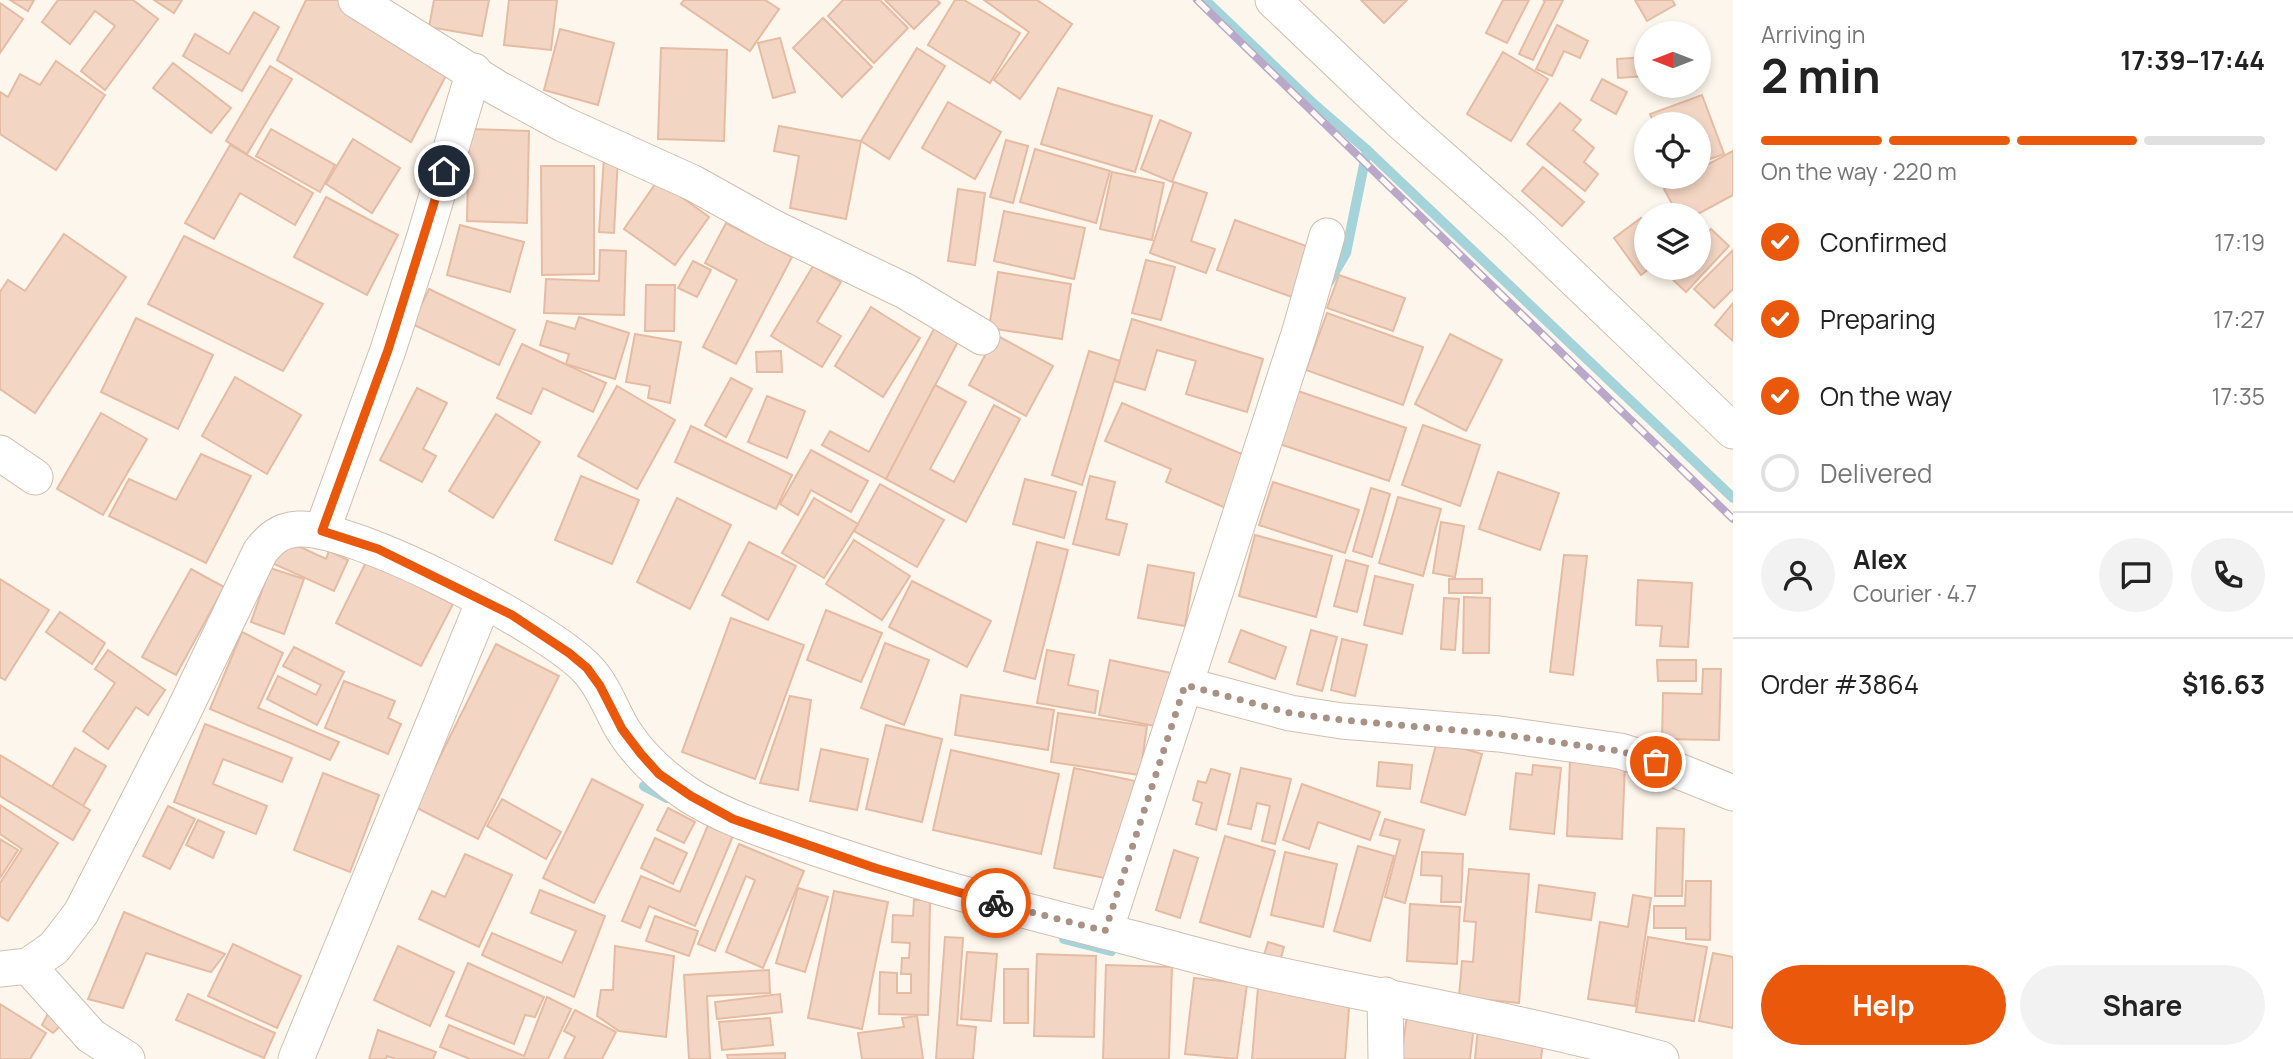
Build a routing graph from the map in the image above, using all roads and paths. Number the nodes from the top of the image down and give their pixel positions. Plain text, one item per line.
1 (1273, 0) edge
2 (363, 2) edge
3 (474, 71) junction
4 (1327, 236) dead end
5 (982, 337) dead end
6 (1733, 431) edge
7 (0, 453) edge
8 (35, 477) dead end
9 (322, 531) junction
10 (484, 601) junction
11 (1185, 685) junction
12 (1733, 793) edge
13 (1105, 931) junction
14 (14, 967) edge
15 (1384, 995) junction
16 (127, 1059) edge
17 (296, 1059) edge
18 (1386, 1059) edge
19 (1661, 1059) edge

1 - 6 street
2 - 3 street
3 - 5 street
3 - 9 street
4 - 11 street
7 - 8 street
9 - 10 street
9 - 14 street
10 - 13 street
10 - 17 street
11 - 12 street
11 - 13 street
13 - 15 street
14 - 16 street
15 - 18 street
15 - 19 street

